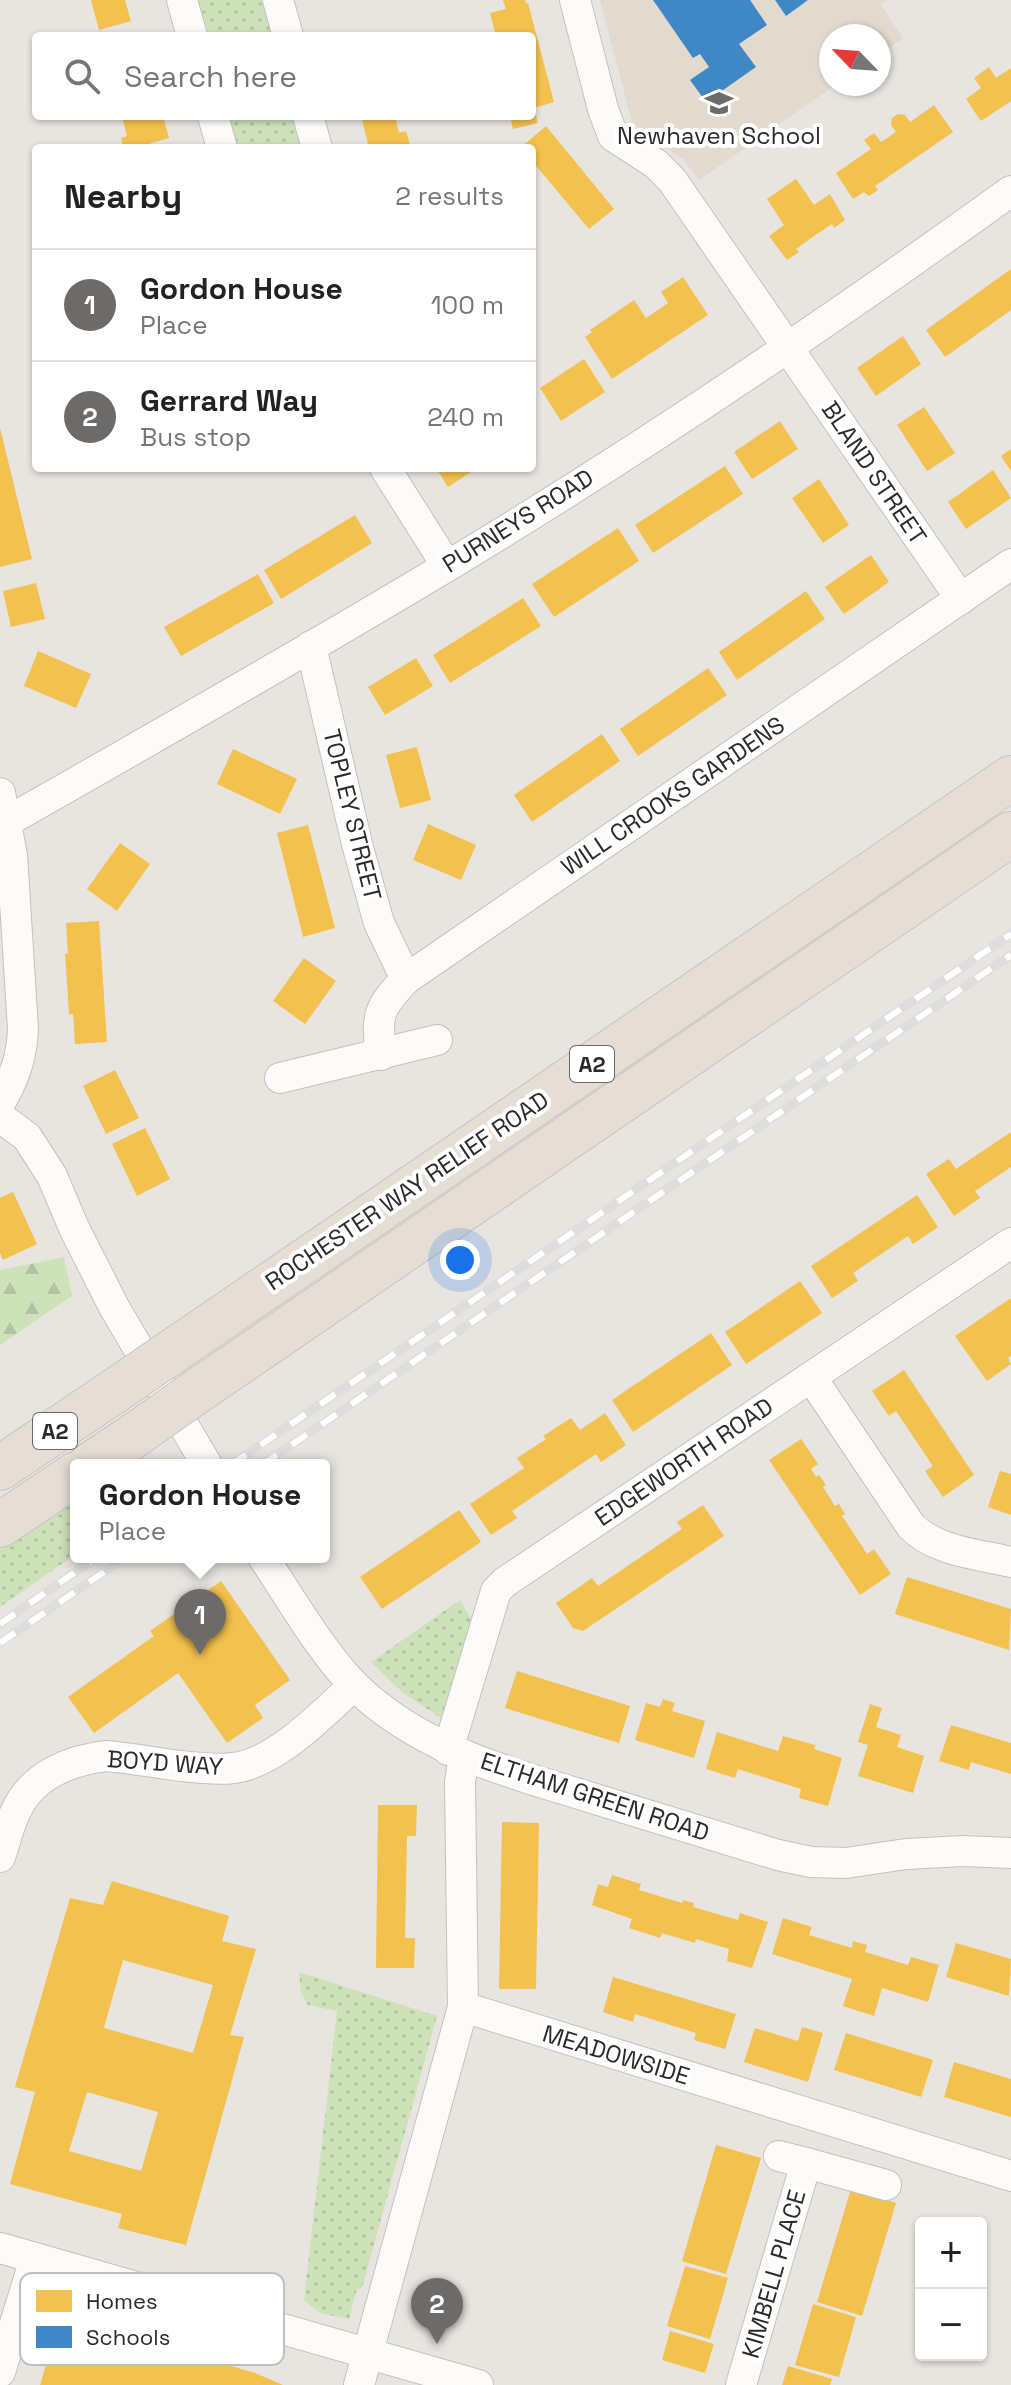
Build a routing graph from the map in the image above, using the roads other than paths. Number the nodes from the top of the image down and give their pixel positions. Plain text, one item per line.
1 (182, 0) edge
2 (278, 0) edge
3 (575, 0) edge
4 (191, 32) edge
5 (287, 32) edge
6 (214, 120) edge
7 (309, 120) edge
8 (221, 144) edge
9 (316, 144) edge
10 (1011, 191) edge
11 (788, 347) junction
12 (388, 472) edge
13 (1011, 564) edge
14 (447, 566) junction
15 (961, 599) junction
16 (311, 646) junction
17 (1011, 778) edge
18 (3, 807) edge
19 (1011, 834) edge
20 (406, 979) junction
21 (437, 1040) dead end
22 (381, 1055) junction
23 (280, 1078) dead end
24 (0, 1103) edge
25 (0, 1117) edge
26 (1011, 1243) edge
27 (811, 1377) junction
28 (99, 1459) edge
29 (204, 1459) edge
30 (0, 1468) edge
31 (70, 1478) edge
32 (0, 1525) edge
33 (1011, 1562) edge
34 (267, 1563) edge
35 (354, 1685) junction
36 (456, 1752) junction
37 (1011, 1853) edge
38 (0, 1857) edge
39 (463, 2007) junction
40 (1011, 2176) edge
41 (886, 2185) dead end
42 (0, 2248) edge
43 (35, 2259) junction
44 (31, 2273) edge
45 (83, 2273) edge
46 (20, 2307) edge
47 (284, 2331) edge
48 (367, 2355) junction
49 (0, 2372) edge
50 (359, 2385) edge
51 (478, 2385) edge
52 (741, 2385) edge

1 - 4 street
2 - 5 street
3 - 11 street, BLAND STREET
6 - 8 street
7 - 9 street
10 - 11 street, PURNEYS ROAD
11 - 14 street, PURNEYS ROAD
11 - 15 street, BLAND STREET
12 - 14 street
13 - 15 street, WILL CROOKS GARDENS
14 - 16 street, PURNEYS ROAD
15 - 20 street, WILL CROOKS GARDENS
16 - 18 street, PURNEYS ROAD
16 - 20 street, TOPLEY STREET
17 - 30 highway, ROCHESTER WAY RELIEF ROAD / A2, bridge
18 - 24 street
19 - 28 highway, ROCHESTER WAY RELIEF ROAD / A2, bridge
20 - 22 street, WILL CROOKS GARDENS
21 - 22 street
22 - 23 street
25 - 29 street
26 - 27 street, EDGEWORTH ROAD
27 - 33 street
27 - 36 street, EDGEWORTH ROAD
31 - 32 highway, A2
34 - 35 street, ELTHAM GREEN ROAD
35 - 36 street, ELTHAM GREEN ROAD
35 - 38 street, BOYD WAY
36 - 37 street, ELTHAM GREEN ROAD
36 - 39 street
39 - 40 street, MEADOWSIDE
39 - 48 street
41 - 52 street, KIMBELL PLACE
42 - 43 street
43 - 44 street
43 - 45 street
46 - 49 street
47 - 48 street
48 - 50 street
48 - 51 street

